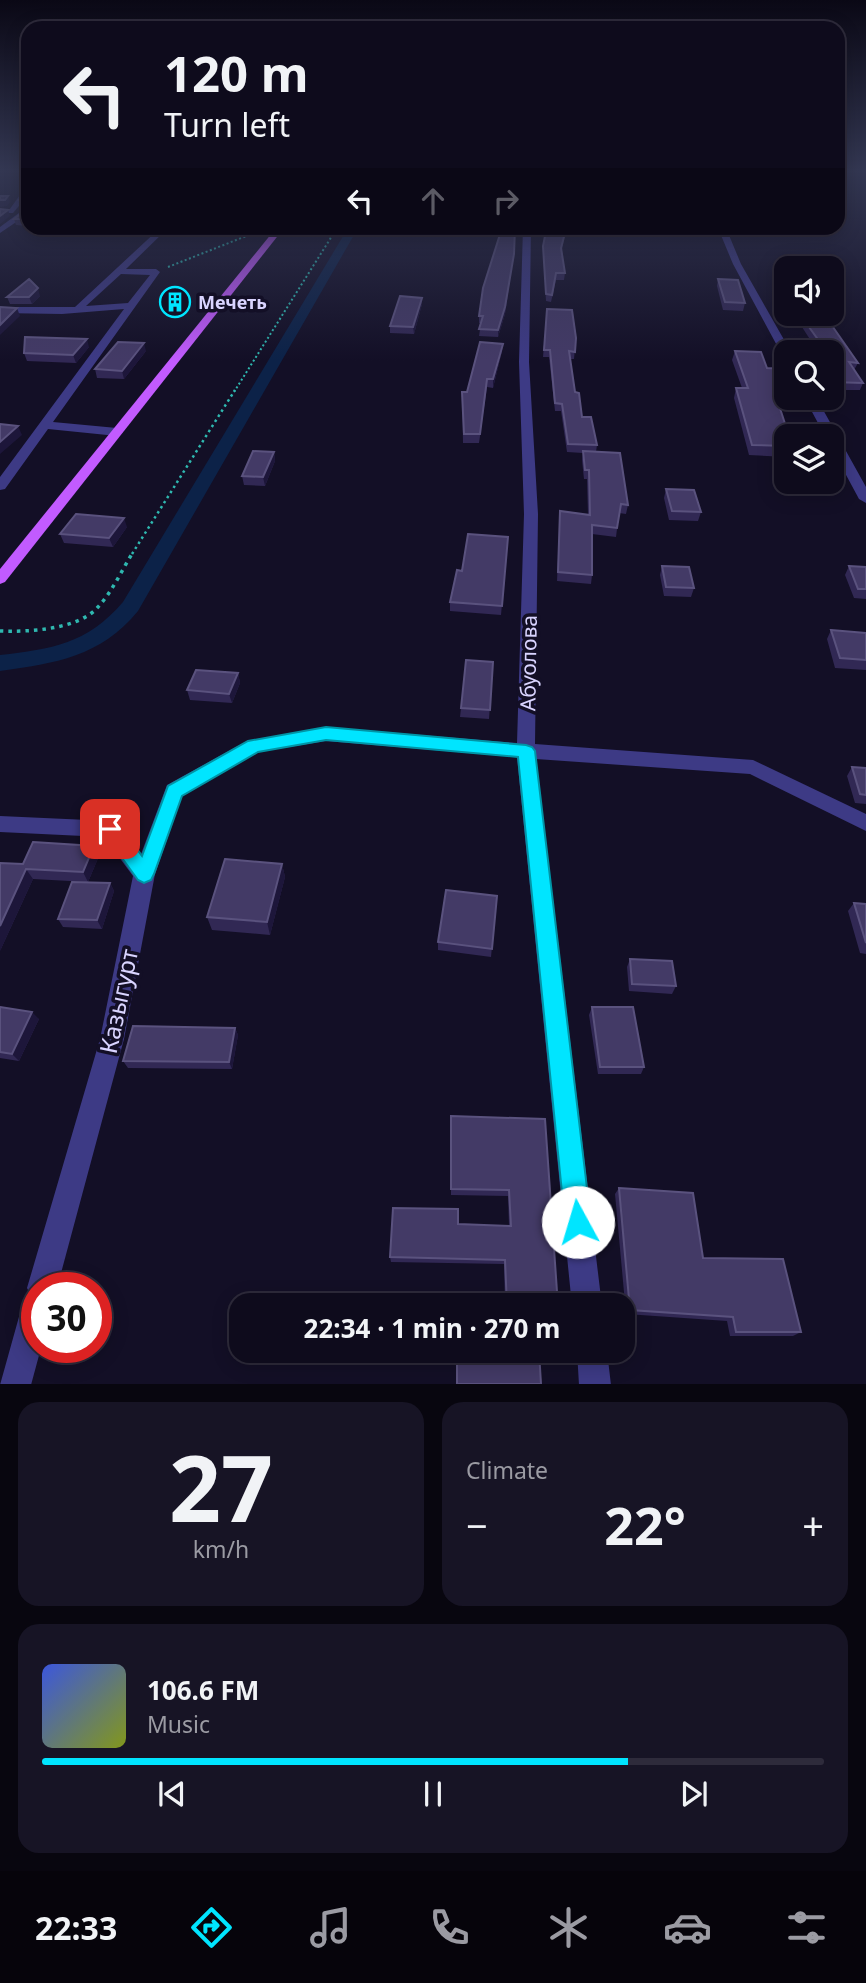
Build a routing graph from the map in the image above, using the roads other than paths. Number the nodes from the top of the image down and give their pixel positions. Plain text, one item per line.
1 (157, 235) edge
2 (269, 235) edge
3 (527, 235) edge
4 (725, 235) edge
5 (118, 271) junction
6 (131, 306) junction
7 (79, 308) junction
8 (0, 310) edge
9 (779, 340) edge
10 (817, 410) edge
11 (44, 425) junction
12 (117, 432) junction
13 (0, 486) edge
14 (866, 499) edge
15 (0, 579) edge
16 (526, 751) junction
17 (866, 823) edge
18 (0, 824) edge
19 (144, 874) junction
20 (46, 1272) edge
21 (586, 1293) edge
22 (21, 1363) edge
23 (593, 1363) edge
24 (15, 1384) edge
25 (595, 1384) edge

1 - 5 street
2 - 12 main road
3 - 16 street, Абуолова
4 - 9 street
5 - 6 street
5 - 7 street
6 - 7 street
6 - 11 street
7 - 8 street
10 - 14 street
11 - 12 street
11 - 13 street
12 - 15 main road
16 - 17 street, Казыгурт
16 - 19 street, Казыгурт
16 - 21 street, Абуолова
18 - 19 street
19 - 20 street, Казыгурт
22 - 24 street
23 - 25 street

